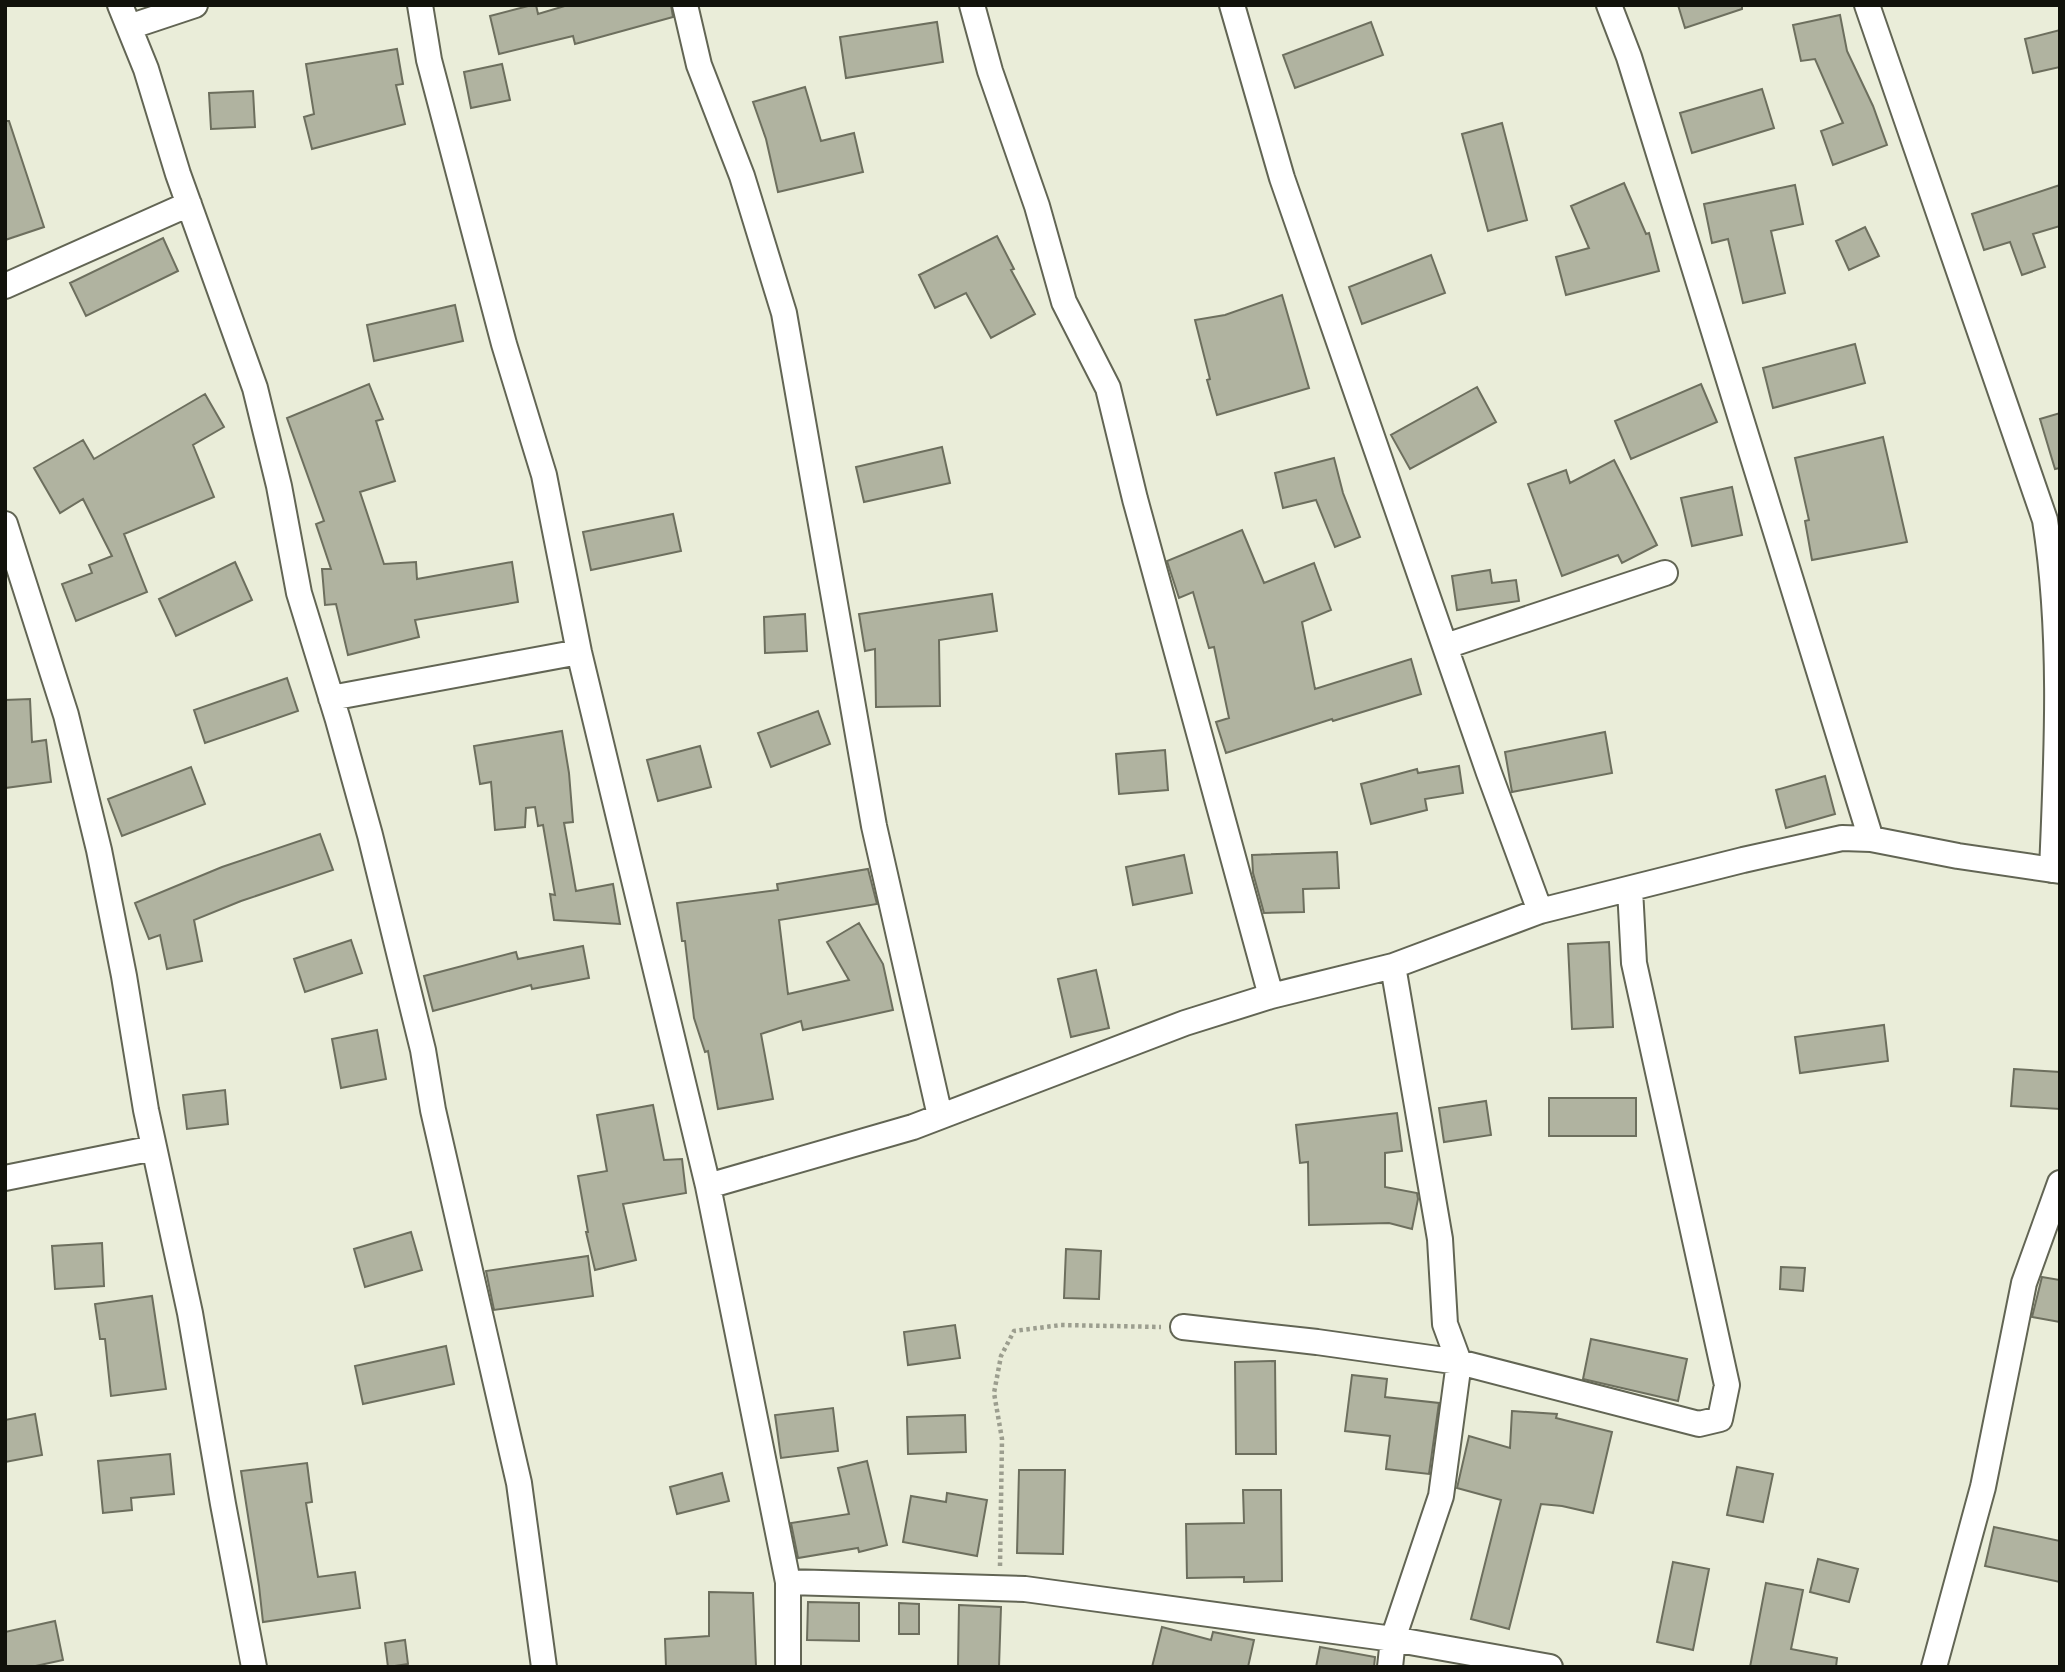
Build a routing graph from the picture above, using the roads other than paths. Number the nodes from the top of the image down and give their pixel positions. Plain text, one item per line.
1 (195, 5) edge
2 (420, 5) edge
3 (685, 5) edge
4 (972, 5) edge
5 (1232, 5) edge
6 (1609, 5) edge
7 (1867, 5) edge
8 (125, 16) edge
9 (189, 204) junction
10 (5, 286) edge
11 (5, 524) edge
12 (1665, 573) dead end
13 (1446, 646) junction
14 (579, 652) junction
15 (331, 698) junction
16 (1871, 839) junction
17 (2056, 870) edge
18 (1630, 889) junction
19 (1540, 911) junction
20 (1394, 966) junction
21 (1271, 996) junction
22 (940, 1116) junction
23 (155, 1148) junction
24 (5, 1178) edge
25 (2060, 1183) edge
26 (708, 1186) junction
27 (1184, 1327) road end
28 (1460, 1362) junction
29 (788, 1583) junction
30 (1393, 1639) junction
31 (254, 1667) edge
32 (544, 1667) edge
33 (788, 1667) edge
34 (1390, 1667) edge
35 (1550, 1667) edge
36 (1934, 1667) edge

1 - 8 street
2 - 14 street
3 - 22 street
4 - 21 street
5 - 13 street
6 - 16 street
7 - 17 street
8 - 9 street
9 - 10 street
9 - 15 street
11 - 23 street
12 - 13 street
13 - 19 street
14 - 15 street
14 - 26 street
15 - 32 street
16 - 17 street
16 - 18 street
18 - 19 street
18 - 28 street
19 - 20 street
20 - 21 street
20 - 28 street
21 - 22 street
22 - 26 street
23 - 24 street
23 - 31 street
25 - 36 street
26 - 29 street
27 - 28 street
28 - 30 street
29 - 30 street
29 - 33 street
30 - 34 street
30 - 35 street

